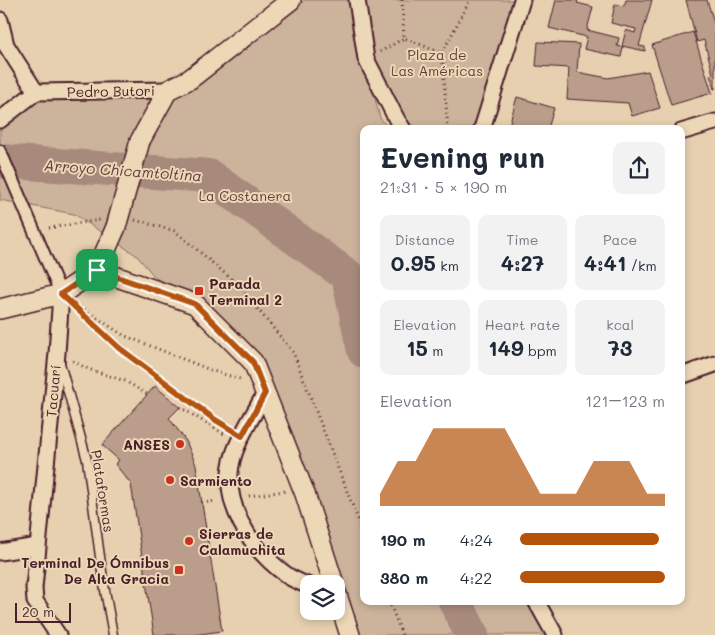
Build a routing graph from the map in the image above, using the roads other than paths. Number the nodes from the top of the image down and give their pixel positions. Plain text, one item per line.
1 (291, 0) edge
2 (357, 0) edge
3 (522, 0) edge
4 (0, 20) edge
5 (168, 90) junction
6 (36, 92) junction
7 (0, 120) edge
8 (715, 122) edge
9 (400, 125) edge
10 (483, 125) edge
11 (685, 131) edge
12 (0, 152) edge
13 (97, 270) junction
14 (61, 294) junction
15 (0, 309) edge
16 (57, 353) junction
17 (715, 364) edge
18 (685, 375) edge
19 (263, 389) junction
20 (38, 546) junction
21 (0, 552) edge
22 (331, 575) edge
23 (300, 582) edge
24 (538, 605) edge
25 (345, 620) edge
26 (58, 635) edge
27 (113, 635) edge
28 (350, 635) edge
29 (555, 635) edge

1 - 5 street, Pedro Butori
2 - 9 street
3 - 10 street
4 - 6 street
5 - 6 street, Pedro Butori
5 - 13 street, bridge
6 - 7 street
8 - 11 street
12 - 14 street, Tacuarí
13 - 14 street
13 - 19 street
14 - 15 street
14 - 16 street, Tacuarí
16 - 20 street, Tacuarí
16 - 27 lane, Plataformas
17 - 18 street
19 - 22 street
19 - 23 street
20 - 21 street
20 - 26 street, Tacuarí
24 - 29 street
25 - 28 street

